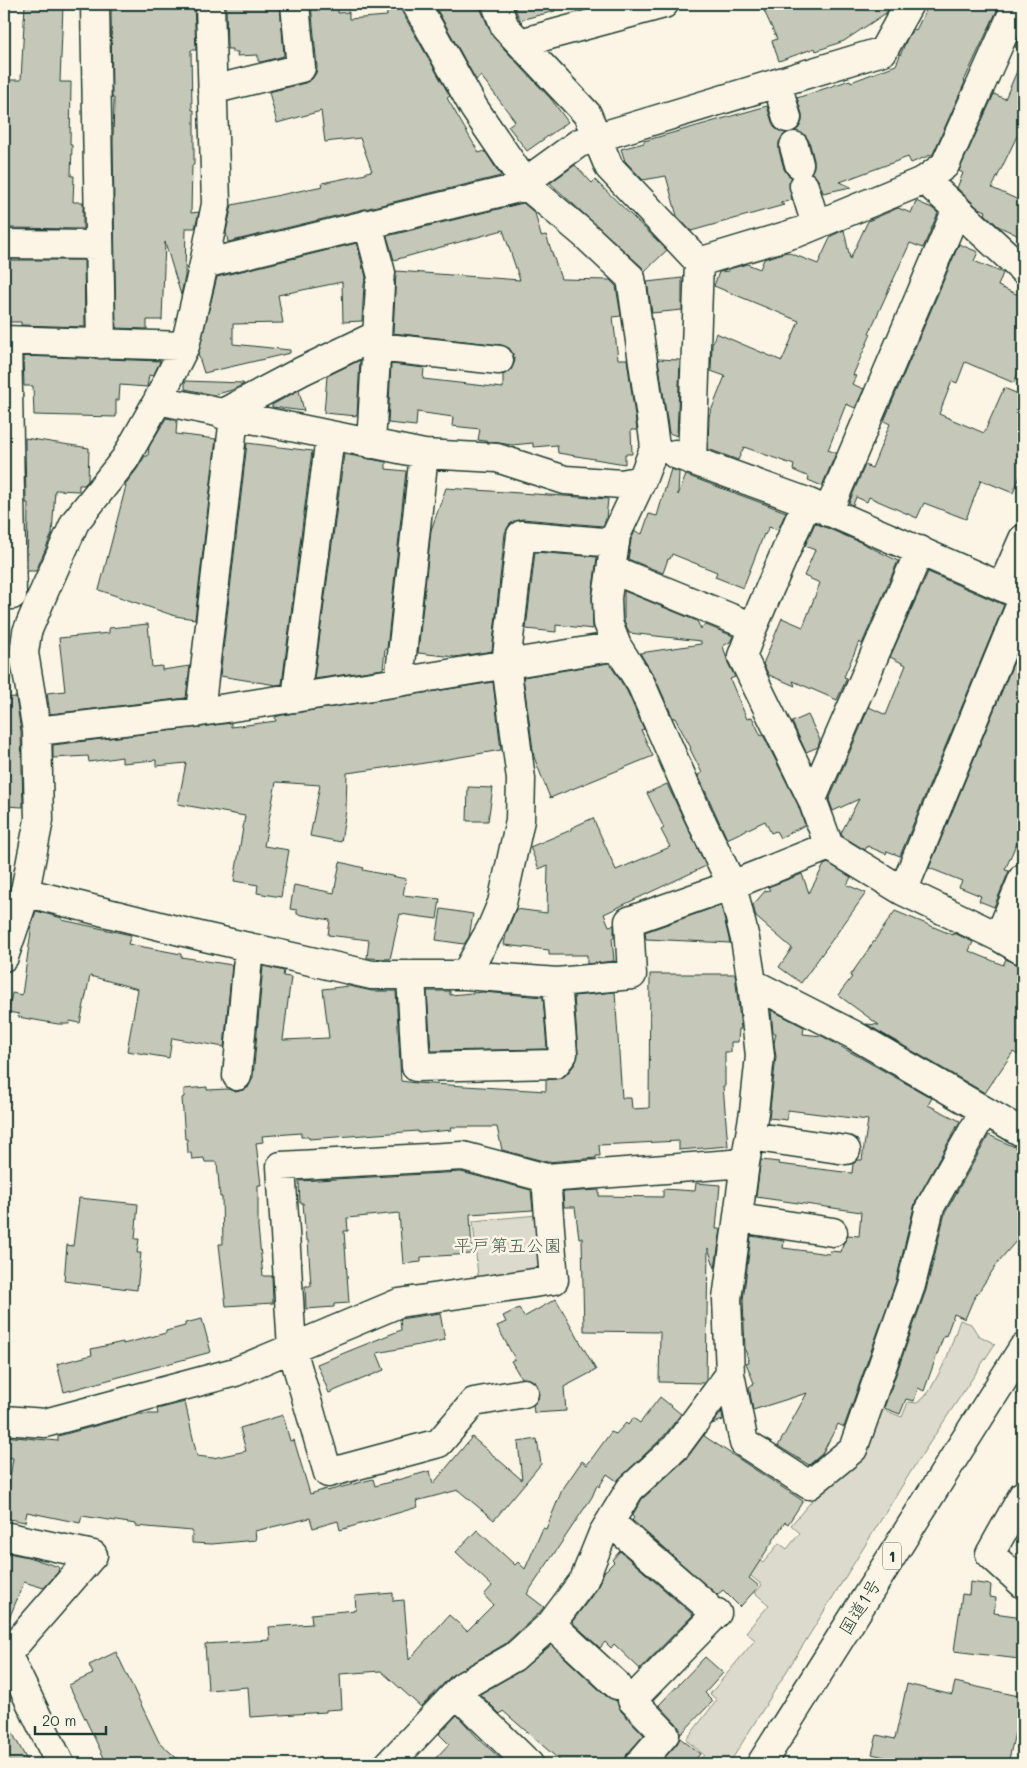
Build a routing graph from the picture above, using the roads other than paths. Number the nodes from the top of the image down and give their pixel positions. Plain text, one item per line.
1 (95, 4) edge
2 (210, 4) edge
3 (295, 4) edge
4 (416, 4) edge
5 (496, 4) edge
6 (662, 4) edge
7 (909, 4) edge
8 (1017, 4) edge
9 (520, 43) junction
10 (777, 83) junction
11 (212, 90) junction
12 (597, 138) junction
13 (926, 180) junction
14 (526, 184) junction
15 (957, 209) junction
16 (368, 224) junction
17 (816, 225) junction
18 (4, 244) edge
19 (99, 245) junction
20 (699, 262) junction
21 (204, 264) junction
22 (1023, 268) edge
23 (5, 340) edge
24 (377, 341) junction
25 (101, 344) junction
26 (185, 346) junction
27 (499, 360) dead end
28 (158, 400) junction
29 (228, 415) junction
30 (330, 437) junction
31 (371, 444) junction
32 (655, 446) junction
33 (424, 454) junction
34 (692, 460) junction
35 (642, 480) junction
36 (817, 507) junction
37 (1023, 539) edge
38 (615, 543) junction
39 (920, 550) junction
40 (610, 569) junction
41 (42, 594) junction
42 (1016, 594) edge
43 (8, 595) edge
44 (753, 627) junction
45 (617, 646) junction
46 (506, 664) junction
47 (399, 682) junction
48 (296, 698) junction
49 (200, 712) junction
50 (37, 731) junction
51 (812, 799) junction
52 (829, 846) junction
53 (1023, 878) edge
54 (732, 885) junction
55 (903, 891) junction
56 (17, 898) edge
57 (998, 937) junction
58 (249, 948) junction
59 (1023, 951) edge
60 (4, 957) edge
61 (465, 975) junction
62 (411, 976) junction
63 (557, 982) junction
64 (752, 983) junction
65 (237, 1076) dead end
66 (984, 1111) junction
67 (1023, 1133) edge
68 (750, 1136) junction
69 (846, 1150) dead end
70 (744, 1163) junction
71 (546, 1178) junction
72 (738, 1218) junction
73 (834, 1232) dead end
74 (1023, 1348) edge
75 (292, 1349) junction
76 (730, 1374) junction
77 (524, 1393) dead end
78 (4, 1420) edge
79 (1023, 1495) edge
80 (610, 1522) junction
81 (4, 1536) edge
82 (1023, 1584) edge
83 (551, 1624) junction
84 (617, 1684) dead end
85 (456, 1693) junction
86 (60, 1764) edge
87 (389, 1764) edge
88 (529, 1764) edge
89 (639, 1764) edge
90 (761, 1764) edge

1 - 19 main road
2 - 11 main road
3 - 11 main road
4 - 14 main road
5 - 9 main road
6 - 9 main road
7 - 10 main road
8 - 13 main road
9 - 12 main road
10 - 12 main road
10 - 17 main road
11 - 21 main road
12 - 14 main road
12 - 20 main road
13 - 15 main road
13 - 17 main road
14 - 16 main road
14 - 32 main road
15 - 22 main road
15 - 36 main road
16 - 21 main road
16 - 24 main road
17 - 20 main road
18 - 19 main road
19 - 25 main road
20 - 34 main road
21 - 26 main road
23 - 25 main road
23 - 43 main road
24 - 27 main road
24 - 29 main road
24 - 31 main road
25 - 26 main road
26 - 28 main road
28 - 29 main road
28 - 41 main road
29 - 30 main road
29 - 49 main road
30 - 31 main road
30 - 48 main road
31 - 33 main road
32 - 34 main road
32 - 35 main road
33 - 35 main road
33 - 47 main road
34 - 36 main road
35 - 38 main road
36 - 39 main road
36 - 44 main road
37 - 42 main road
38 - 40 main road
38 - 46 main road
39 - 42 main road
39 - 51 main road
40 - 44 main road
40 - 45 main road
41 - 43 main road
41 - 50 main road
42 - 55 main road
44 - 51 main road
45 - 46 main road
45 - 54 main road
46 - 47 main road
46 - 61 main road
47 - 48 main road
48 - 49 main road
49 - 50 main road
50 - 56 main road
51 - 52 main road
52 - 54 main road
52 - 55 main road
53 - 57 main road
54 - 63 main road
54 - 64 main road
55 - 57 main road
56 - 58 main road
56 - 60 main road
57 - 59 main road
58 - 62 main road
58 - 65 main road
61 - 62 main road
61 - 63 main road
62 - 63 main road
64 - 66 main road
64 - 68 main road
66 - 67 main road
66 - 76 main road
68 - 69 main road
68 - 70 main road
70 - 71 main road
70 - 72 main road
71 - 75 main road
71 - 75 main road
72 - 73 main road
72 - 76 main road
74 - 90 main road, 国道1号 / 1
75 - 77 main road
75 - 78 main road
76 - 80 main road
79 - 82 main road
80 - 83 main road
80 - 89 main road
81 - 86 main road
83 - 84 main road
83 - 85 main road
85 - 87 main road
85 - 88 main road

